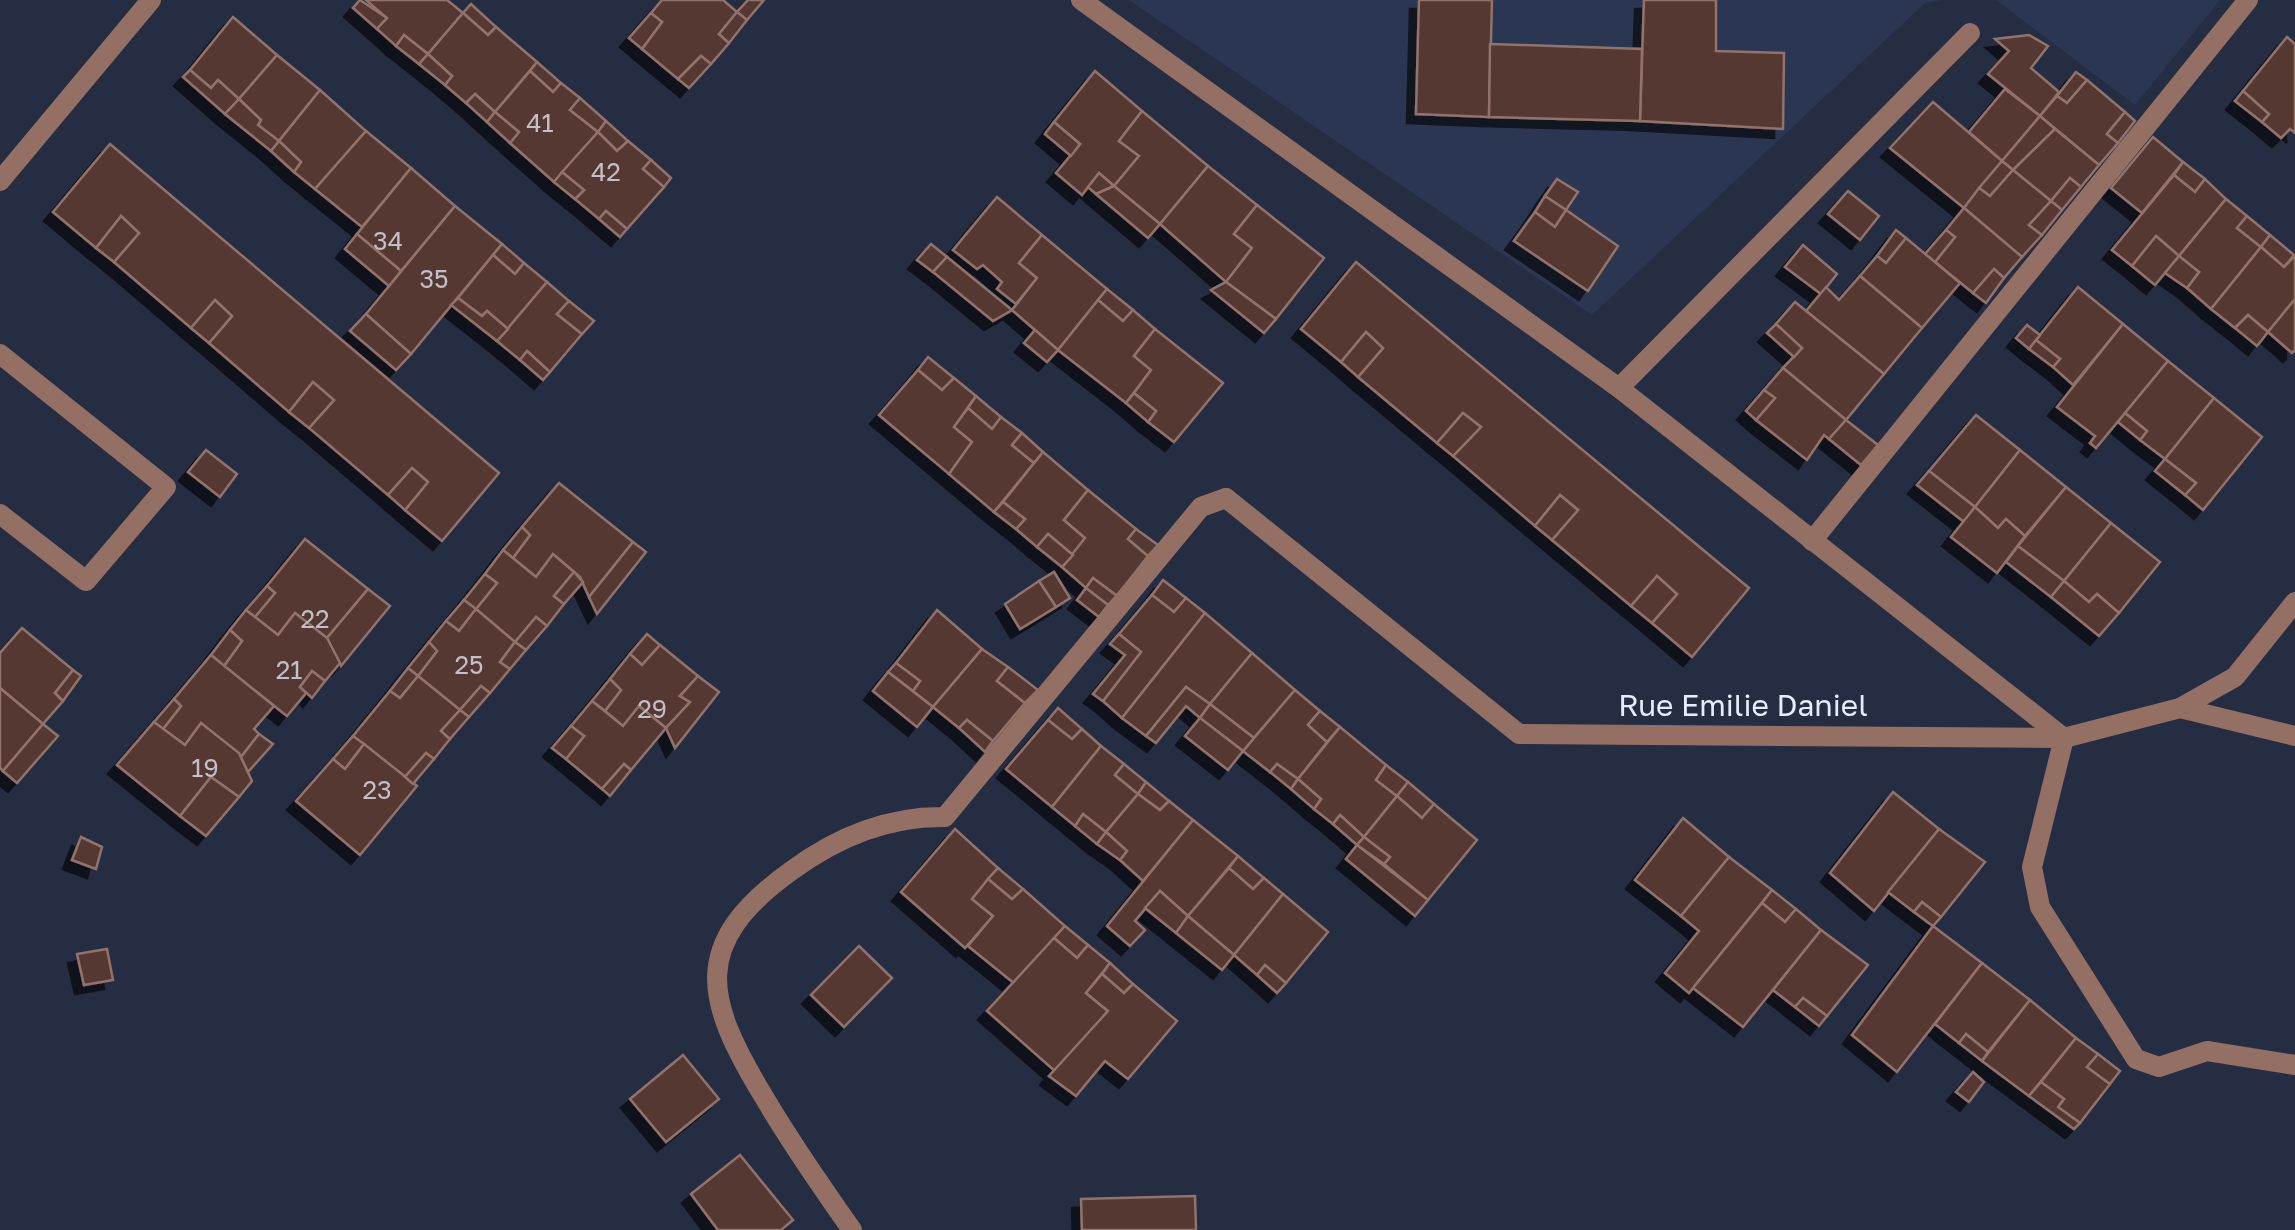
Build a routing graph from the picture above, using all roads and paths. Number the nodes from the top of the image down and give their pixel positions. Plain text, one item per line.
1 (151, 0) edge
2 (1081, 0) edge
3 (2248, 0) edge
4 (1970, 33) dead end
5 (0, 181) edge
6 (0, 354) edge
7 (1619, 388) junction
8 (0, 514) edge
9 (1812, 540) junction
10 (2295, 602) edge
11 (2180, 708) junction
12 (2295, 736) edge
13 (2064, 738) junction
14 (2295, 1064) edge
15 (852, 1230) edge

1 - 5 street
2 - 7 street
3 - 9 street
4 - 7 street
6 - 8 street
7 - 9 street
9 - 13 street
10 - 11 street, Rue Emilie Daniel
11 - 12 street
11 - 13 street, Rue Emilie Daniel
13 - 14 street
13 - 15 street, Rue Emilie Daniel

